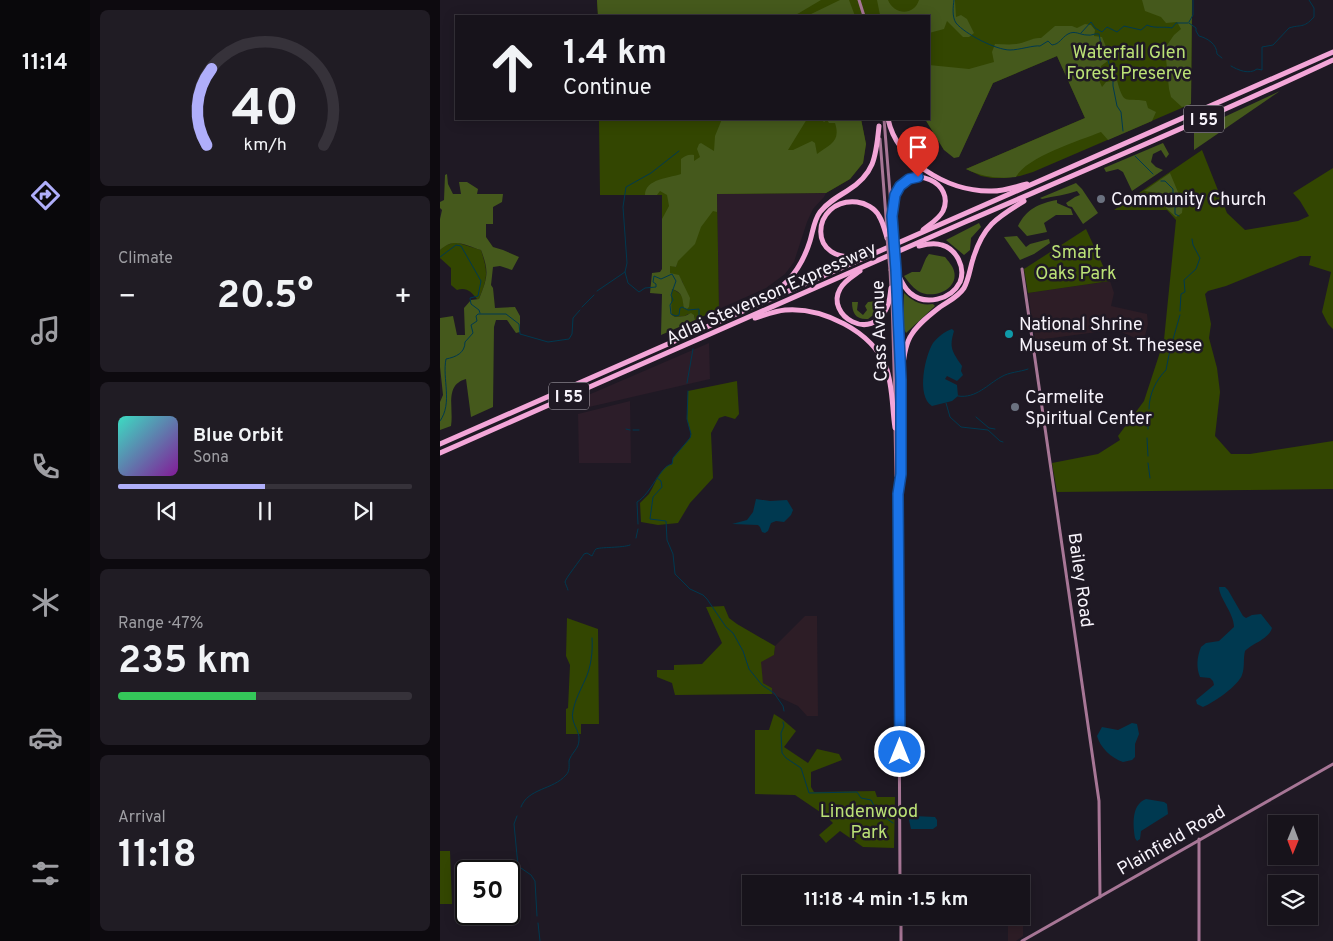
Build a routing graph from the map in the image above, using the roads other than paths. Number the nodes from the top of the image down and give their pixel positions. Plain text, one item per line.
1 (859, 0) edge
2 (864, 15) edge
3 (1333, 52) edge
4 (1333, 60) edge
5 (878, 120) edge
6 (884, 120) edge
7 (888, 120) edge
8 (879, 126) junction
9 (1047, 178) junction
10 (1039, 192) junction
11 (892, 216) junction
12 (916, 235) junction
13 (887, 238) junction
14 (906, 249) junction
15 (877, 252) junction
16 (869, 264) junction
17 (1022, 268) dead end
18 (896, 270) junction
19 (891, 288) junction
20 (724, 319) junction
21 (717, 331) junction
22 (901, 380) junction
23 (895, 428) junction
24 (440, 444) edge
25 (440, 453) edge
26 (899, 482) junction
27 (1333, 764) edge
28 (1199, 839) junction
29 (900, 875) edge
30 (1100, 897) junction
31 (901, 925) edge
32 (901, 941) edge
33 (1022, 941) edge
34 (1200, 941) edge

1 - 2 main road
3 - 9 highway, Adlai Stevenson Expressway / I 55
4 - 10 highway, Adlai Stevenson Expressway / I 55
5 - 8 main road, Cass Avenue
6 - 11 main road, Cass Avenue
7 - 9 highway
8 - 13 main road, Cass Avenue
8 - 20 highway
9 - 12 highway, Adlai Stevenson Expressway / I 55
10 - 14 highway, Adlai Stevenson Expressway / I 55
10 - 22 highway
11 - 12 highway
11 - 18 main road, Cass Avenue, bridge
12 - 15 highway, Adlai Stevenson Expressway / I 55
13 - 15 highway
13 - 19 main road, Cass Avenue, bridge
14 - 16 highway, Adlai Stevenson Expressway / I 55
14 - 18 highway
15 - 20 highway, Adlai Stevenson Expressway / I 55
16 - 19 highway
16 - 21 highway, Adlai Stevenson Expressway / I 55
17 - 30 main road, Bailey Road
18 - 22 main road, Cass Avenue
19 - 23 main road, Cass Avenue
20 - 24 highway, Adlai Stevenson Expressway / I 55
21 - 23 highway
21 - 25 highway, Adlai Stevenson Expressway / I 55
22 - 26 main road, Cass Avenue
23 - 26 main road, Cass Avenue
26 - 29 main road, Cass Avenue
27 - 28 main road, Plainfield Road
28 - 30 main road, Plainfield Road
28 - 34 main road
30 - 33 main road, Plainfield Road
31 - 32 main road

